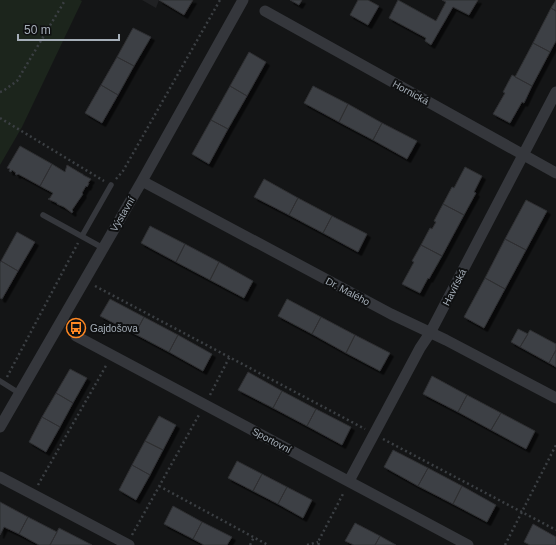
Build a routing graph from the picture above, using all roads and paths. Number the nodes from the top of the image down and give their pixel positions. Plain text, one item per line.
1 (64, 0) edge
2 (220, 0) edge
3 (243, 0) edge
4 (265, 11) dead end
5 (0, 92) edge
6 (556, 92) edge
7 (0, 118) edge
8 (522, 154) junction
9 (556, 173) edge
10 (142, 181) junction
11 (111, 185) junction
12 (43, 215) dead end
13 (82, 236) junction
14 (103, 248) junction
15 (84, 280) junction
16 (430, 332) junction
17 (76, 336) dead end
18 (112, 355) junction
19 (230, 356) junction
20 (2, 382) edge
21 (19, 393) junction
22 (556, 398) edge
23 (205, 404) junction
24 (0, 427) edge
25 (374, 434) junction
26 (556, 445) edge
27 (0, 477) edge
28 (349, 481) junction
29 (159, 486) junction
30 (33, 494) junction
31 (521, 512) junction
32 (556, 530) edge
33 (254, 538) junction
34 (319, 543) edge
35 (128, 544) edge
36 (250, 545) edge
37 (268, 545) edge
38 (307, 545) edge
39 (468, 545) edge
40 (505, 545) edge

1 - 5 path
2 - 11 path
3 - 10 street, Výstavní
4 - 8 street, Hornická
6 - 8 street, Havířská
7 - 11 path
8 - 9 street, Hornická
8 - 16 street, Havířská
10 - 14 street, Výstavní
10 - 16 street, Dr. Malého
11 - 13 lane
12 - 13 lane
13 - 14 lane
13 - 20 path
14 - 15 street, Výstavní
15 - 19 path
15 - 21 street, Výstavní
16 - 22 street, Dr. Malého
16 - 25 street, Havířská
17 - 18 street, Sportovní
18 - 23 street, Sportovní
18 - 30 path
19 - 23 path
19 - 25 path
20 - 21 lane
21 - 24 street, Výstavní
23 - 28 street, Sportovní
23 - 29 path
25 - 28 street, Havířská
25 - 31 path
26 - 31 path
27 - 30 street
28 - 34 path
28 - 39 street, Sportovní
29 - 33 path
29 - 35 path
30 - 35 street
31 - 32 path
31 - 40 path
33 - 36 path
33 - 37 path
34 - 38 path

